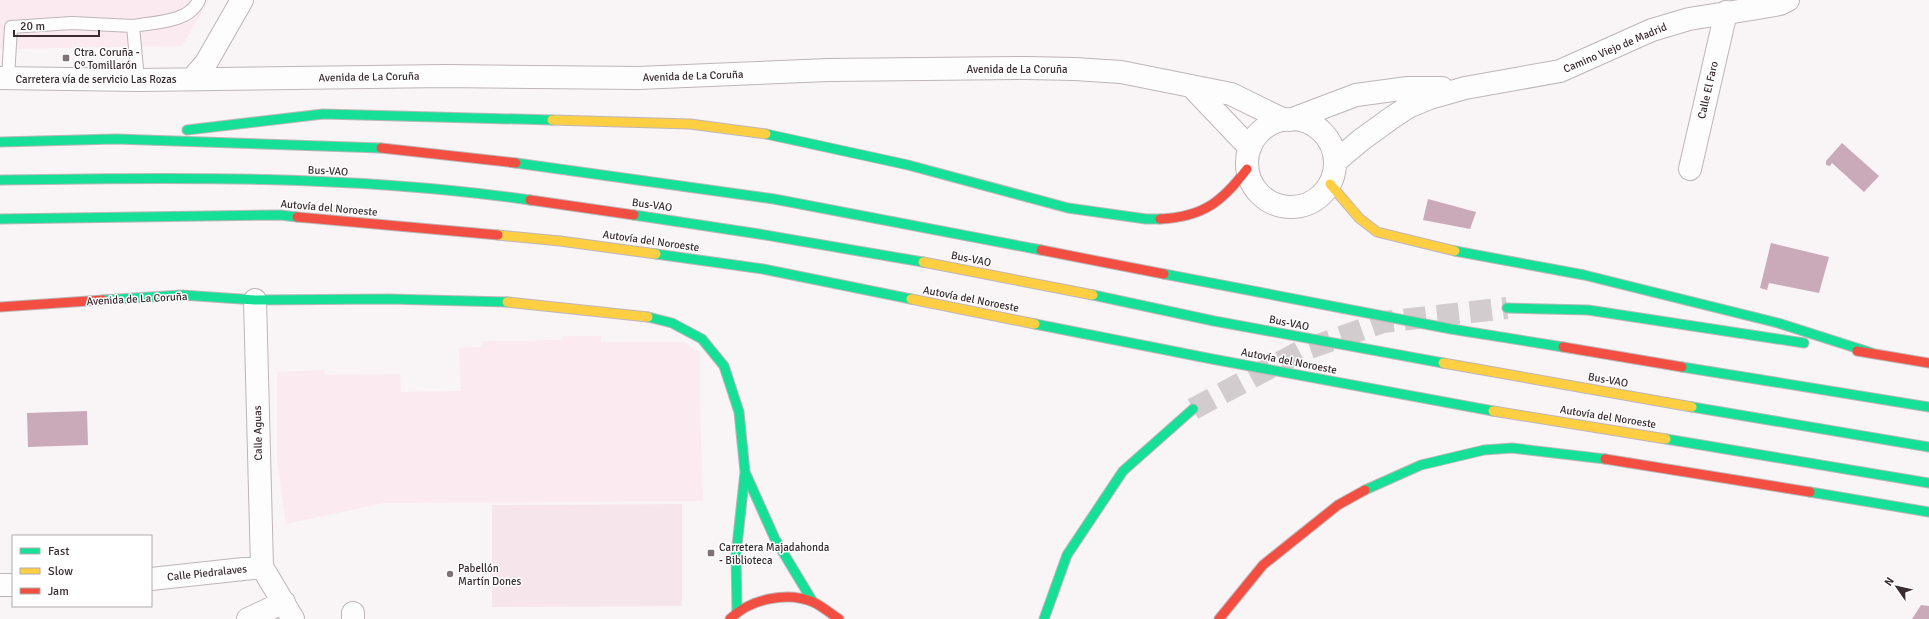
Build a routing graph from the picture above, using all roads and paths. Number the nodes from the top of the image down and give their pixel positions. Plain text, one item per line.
1 (199, 0) edge
2 (242, 0) edge
3 (1788, 0) edge
4 (1726, 12) junction
5 (132, 26) junction
6 (6, 27) edge
7 (4, 78) edge
8 (192, 79) junction
9 (138, 80) junction
10 (1192, 87) junction
11 (1465, 88) junction
12 (1287, 120) junction
13 (116, 139) junction
14 (0, 142) edge
15 (1249, 159) junction
16 (1335, 162) junction
17 (1690, 169) dead end
18 (0, 180) edge
19 (1330, 184) junction
20 (0, 219) edge
21 (255, 300) junction
22 (0, 307) edge
23 (1508, 308) tunnel mouth
24 (1872, 353) junction
25 (1929, 363) edge
26 (1929, 407) edge
27 (1193, 409) tunnel mouth
28 (1929, 447) edge
29 (745, 472) junction
30 (1929, 483) edge
31 (1929, 512) edge
32 (262, 567) junction
33 (152, 579) edge
34 (0, 585) edge
35 (12, 585) edge
36 (813, 602) junction
37 (289, 611) edge
38 (737, 612) junction
39 (248, 619) edge
40 (730, 619) edge
41 (840, 619) edge
42 (1044, 619) edge
43 (1219, 619) edge

1 - 5 lane
2 - 8 street
3 - 4 street, Camino Viejo de Madrid
4 - 11 street, Camino Viejo de Madrid
4 - 17 street, Calle El Faro
5 - 6 lane
5 - 9 lane
6 - 7 lane
7 - 9 street, Carretera vía de servicio Las Rozas
8 - 9 street, Carretera vía de servicio Las Rozas
8 - 10 street, Avenida de La Coruña
10 - 12 street, Avenida de La Coruña
10 - 15 street
11 - 12 street, Camino Viejo de Madrid
11 - 16 street, Camino Viejo de Madrid
12 - 15 street
12 - 16 street
13 - 14 main road
13 - 15 main road
13 - 26 main road
15 - 19 street
16 - 19 street
18 - 28 main road, Bus-VAO
19 - 24 main road
20 - 30 main road, Autovía del Noroeste
21 - 22 main road, Avenida de La Coruña
21 - 29 main road, Avenida de La Coruña
21 - 32 street, Calle Aguas
23 - 24 main road
24 - 25 main road
27 - 42 main road
29 - 36 main road, Avenida de La Coruña
29 - 38 main road, Avenida de La Coruña
31 - 43 main road
32 - 33 street, Calle Piedralaves
32 - 37 street
34 - 35 street
36 - 38 main road
36 - 41 main road
37 - 39 street
38 - 40 main road

